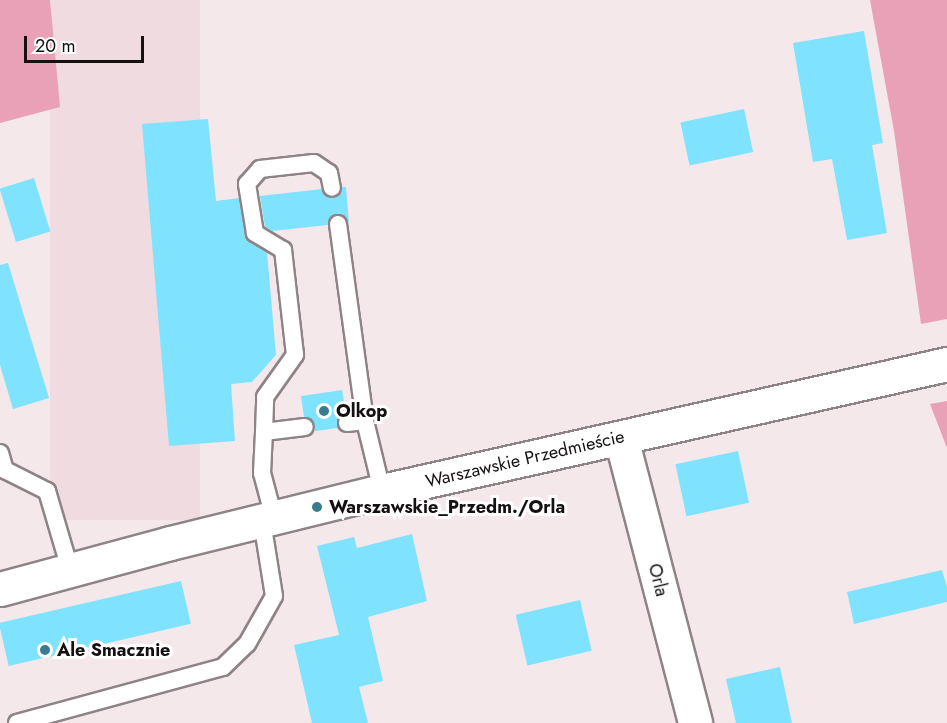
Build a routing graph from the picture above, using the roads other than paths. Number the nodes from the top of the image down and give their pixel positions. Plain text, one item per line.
1 (332, 188) dead end
2 (338, 224) dead end
3 (947, 364) edge
4 (365, 420) junction
5 (347, 423) dead end
6 (305, 427) dead end
7 (264, 432) junction
8 (621, 438) junction
9 (0, 453) edge
10 (382, 491) junction
11 (268, 519) junction
12 (70, 569) junction
13 (0, 589) edge
14 (17, 723) edge
15 (695, 723) edge

1 - 7 lane
2 - 4 lane
3 - 8 street, Warszawskie Przedmieście
4 - 5 lane
4 - 10 lane
6 - 7 lane
7 - 11 lane
8 - 10 street, Warszawskie Przedmieście
8 - 15 street, Orla
9 - 12 lane
10 - 11 street, Warszawskie Przedmieście
11 - 12 street, Warszawskie Przedmieście
11 - 14 lane
12 - 13 street, Warszawskie Przedmieście

